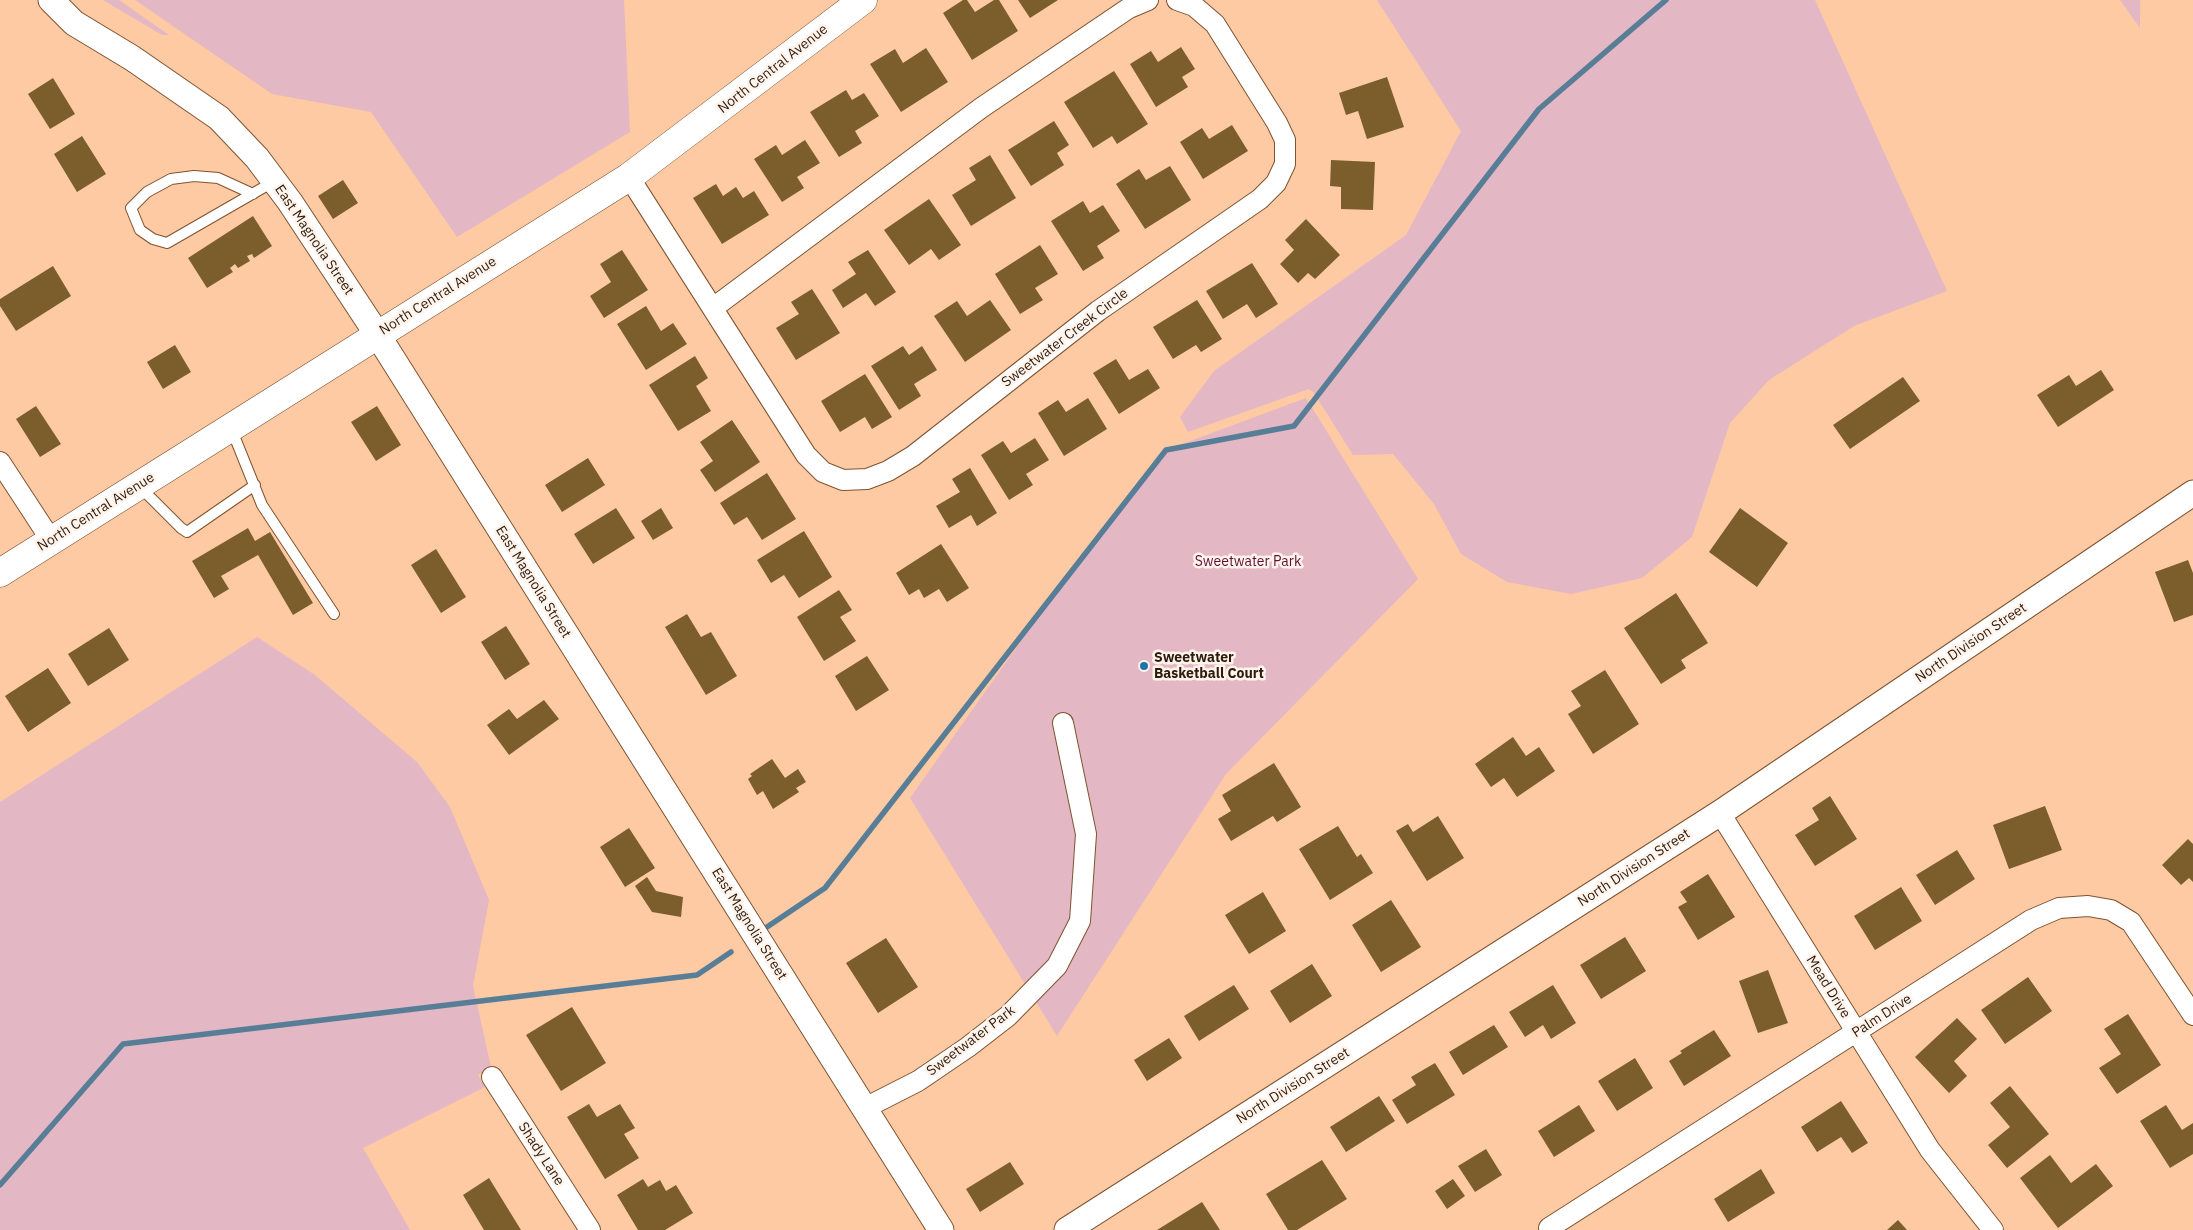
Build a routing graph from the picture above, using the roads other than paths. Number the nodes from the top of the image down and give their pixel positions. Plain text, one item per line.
1 (51, 0) edge
2 (863, 0) edge
3 (1148, 0) edge
4 (1177, 0) edge
5 (629, 177) junction
6 (274, 181) junction
7 (253, 194) junction
8 (713, 308) junction
9 (377, 334) junction
10 (230, 427) junction
11 (0, 462) edge
12 (138, 485) junction
13 (255, 486) junction
14 (2193, 493) edge
15 (51, 540) junction
16 (0, 573) edge
17 (334, 614) dead end
18 (1064, 723) dead end
19 (1720, 813) junction
20 (2193, 1015) edge
21 (1857, 1032) junction
22 (492, 1077) dead end
23 (865, 1108) junction
24 (1549, 1228) dead end
25 (590, 1230) edge
26 (941, 1230) edge
27 (1066, 1230) edge
28 (1993, 1230) edge

1 - 6 street, East Magnolia Street
2 - 5 main road, North Central Avenue
3 - 8 street
4 - 8 street, Sweetwater Creek Circle
5 - 8 street, Sweetwater Creek Circle
5 - 9 main road, North Central Avenue
6 - 7 lane
6 - 9 street, East Magnolia Street
7 - 7 lane
9 - 10 main road, North Central Avenue
9 - 23 street, East Magnolia Street
10 - 12 main road, North Central Avenue
10 - 13 lane
11 - 15 street
12 - 13 lane
12 - 15 main road, North Central Avenue
13 - 17 lane
14 - 19 street, North Division Street
15 - 16 main road, North Central Avenue
18 - 23 street, Sweetwater Park
19 - 21 street, Mead Drive
19 - 27 street, North Division Street
20 - 21 street, Palm Drive
21 - 24 street, Palm Drive
21 - 28 street, Mead Drive
22 - 25 street, Shady Lane
23 - 26 street, East Magnolia Street

